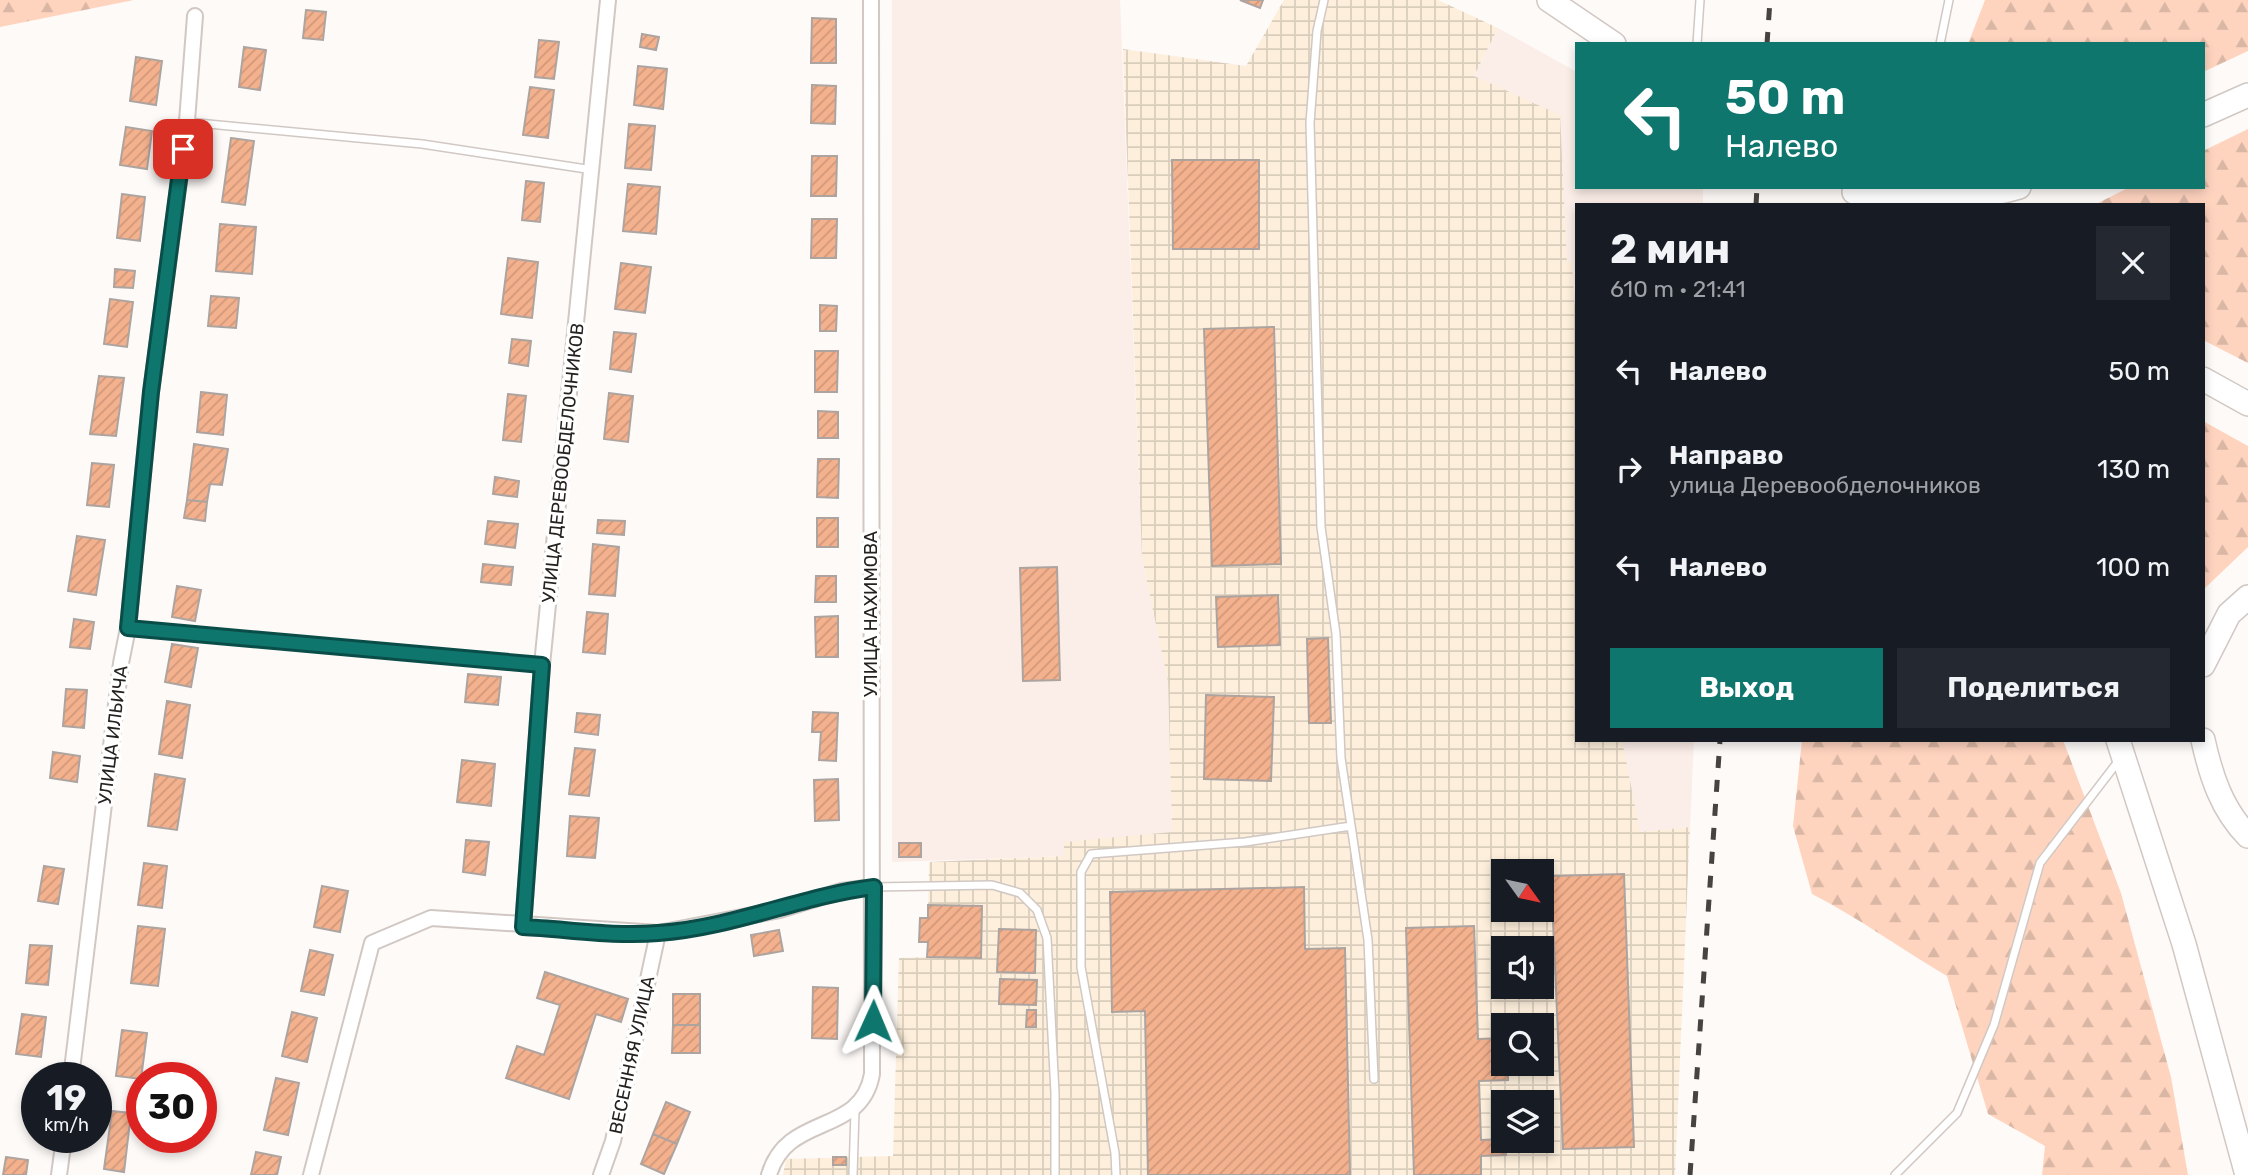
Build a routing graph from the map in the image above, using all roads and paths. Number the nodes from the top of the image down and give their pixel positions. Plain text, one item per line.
1 (608, 0) edge
2 (871, 0) edge
3 (1324, 0) edge
4 (1549, 0) edge
5 (1700, 0) edge
6 (1949, 0) edge
7 (195, 16) dead end
8 (1611, 42) edge
9 (1698, 42) edge
10 (1940, 42) edge
11 (2248, 95) edge
12 (2205, 114) edge
13 (187, 121) junction
14 (593, 170) junction
15 (2011, 189) edge
16 (1855, 195) edge
17 (1884, 195) edge
18 (2205, 380) edge
19 (2248, 404) edge
20 (2248, 597) edge
21 (128, 628) junction
22 (2205, 660) edge
23 (542, 665) junction
24 (2203, 742) edge
25 (2120, 748) edge
26 (1351, 826) junction
27 (2248, 836) edge
28 (874, 887) junction
29 (523, 927) junction
30 (658, 933) junction
31 (73, 1062) edge
32 (1374, 1079) dead end
33 (855, 1110) junction
34 (62, 1153) edge
35 (59, 1175) edge
36 (311, 1175) edge
37 (601, 1175) edge
38 (769, 1175) edge
39 (853, 1175) edge
40 (1055, 1175) edge
41 (1116, 1175) edge
42 (1895, 1175) edge
43 (2247, 1175) edge

1 - 14 street, УЛИЦА ДЕРЕВООБДЕЛОЧНИКОВ
2 - 28 street, УЛИЦА НАХИМОВА
3 - 26 lane
4 - 8 main road
5 - 9 lane
6 - 10 lane
7 - 13 street, УЛИЦА ИЛЬИЧА
11 - 12 main road
13 - 14 lane
13 - 21 street, УЛИЦА ИЛЬИЧА
14 - 23 street, УЛИЦА ДЕРЕВООБДЕЛОЧНИКОВ
15 - 17 main road
16 - 17 main road
18 - 19 main road
20 - 22 main road
21 - 23 lane
21 - 31 street, УЛИЦА ИЛЬИЧА
23 - 29 street, УЛИЦА ДЕРЕВООБДЕЛОЧНИКОВ
24 - 27 main road
25 - 42 lane
25 - 43 main road
26 - 32 lane
26 - 41 lane
28 - 30 street
28 - 33 street, УЛИЦА НАХИМОВА
28 - 40 lane
29 - 30 street
29 - 36 street
30 - 37 street, ВЕСЕННЯЯ УЛИЦА
33 - 38 street
33 - 39 lane
34 - 35 street

